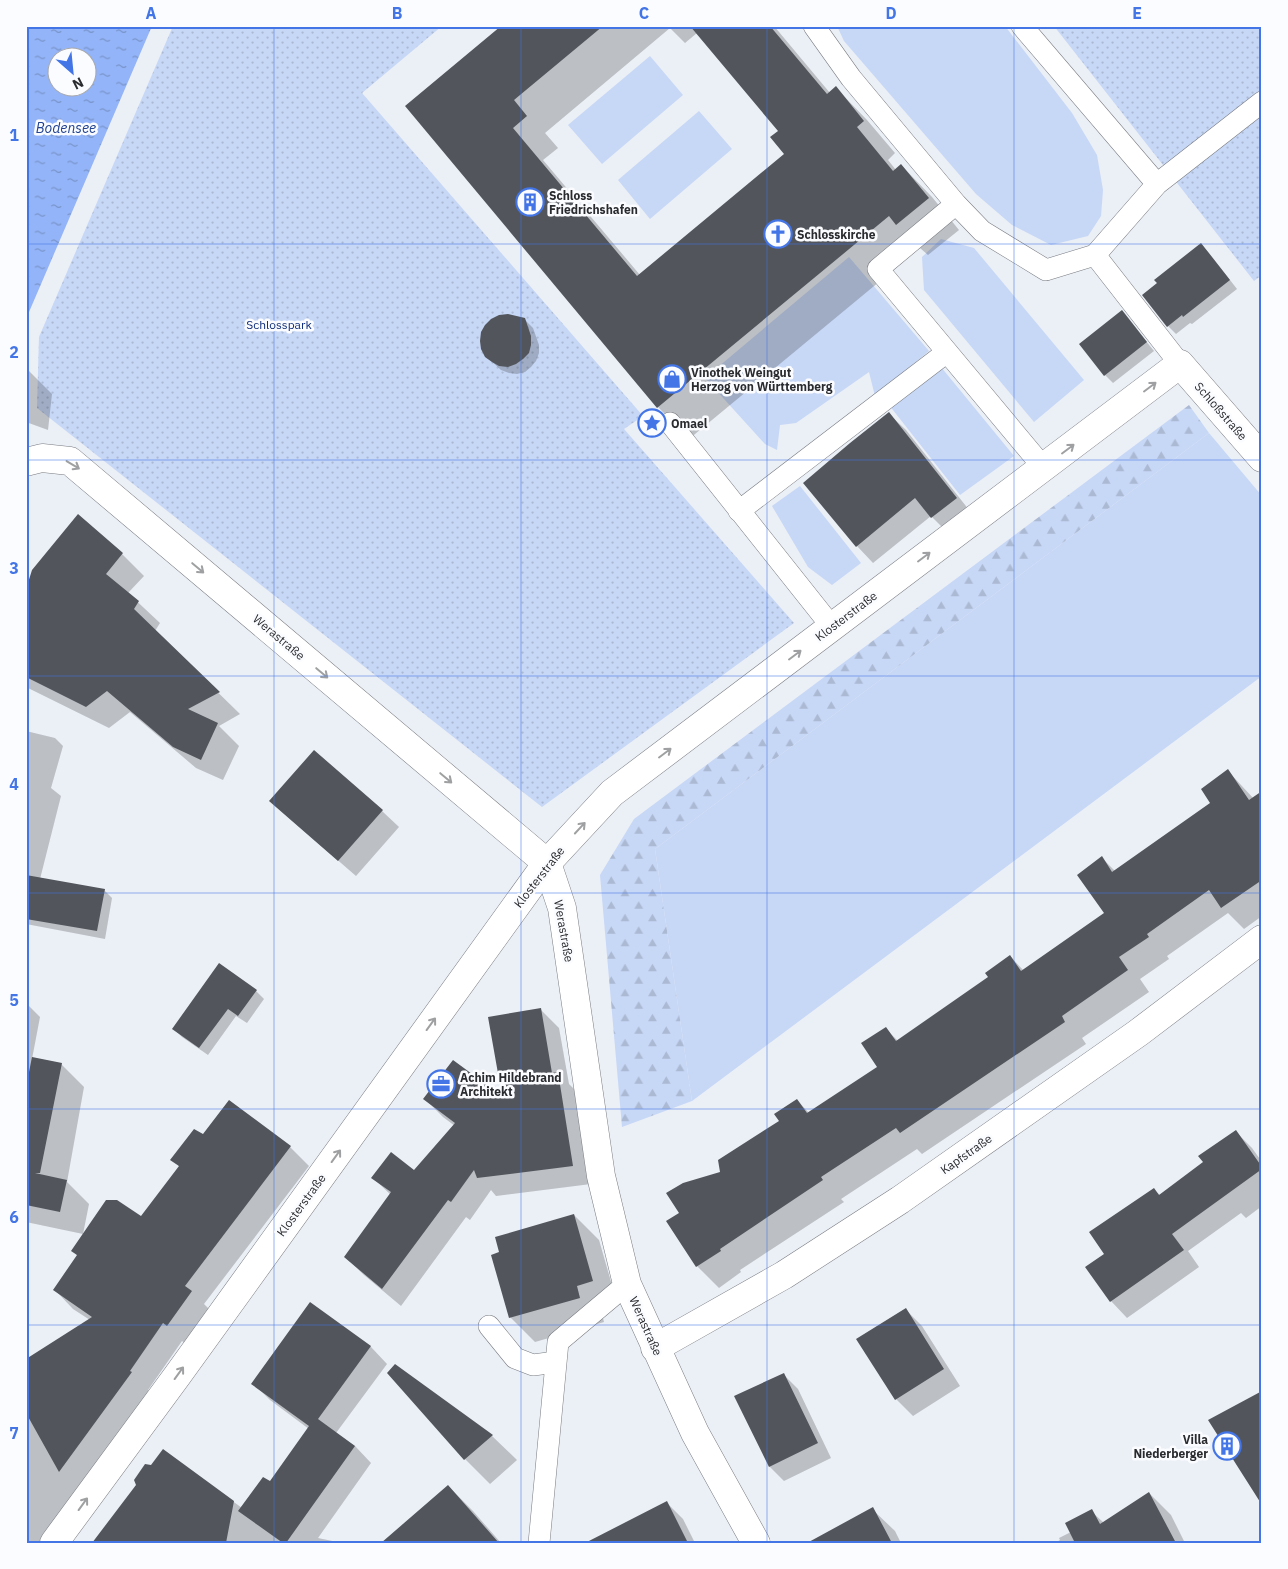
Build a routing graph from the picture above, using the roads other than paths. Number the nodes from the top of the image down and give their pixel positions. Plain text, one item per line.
1 (814, 26) edge
2 (1022, 26) edge
3 (1262, 102) edge
4 (1157, 184) junction
5 (956, 204) junction
6 (1095, 255) junction
7 (948, 352) junction
8 (1180, 364) junction
9 (670, 424) dead end
10 (1262, 458) edge
11 (26, 462) edge
12 (1043, 468) junction
13 (740, 511) junction
14 (832, 627) junction
15 (547, 864) junction
16 (1262, 939) edge
17 (627, 1284) junction
18 (489, 1326) dead end
19 (655, 1348) junction
20 (556, 1362) junction
21 (54, 1543) edge
22 (540, 1543) edge
23 (756, 1543) edge

1 - 5 lane
2 - 4 lane
3 - 4 lane
4 - 6 lane
5 - 6 lane
5 - 7 lane
6 - 8 lane
7 - 12 lane
7 - 13 lane
8 - 10 street, Schloßstraße
12 -> 8 street, Klosterstraße
9 - 13 lane
11 -> 15 street, Werastraße
14 -> 12 street, Klosterstraße
13 - 14 lane
15 -> 14 street, Klosterstraße
15 - 17 street, Werastraße
21 -> 15 street, Klosterstraße
16 - 19 street, Kapfstraße
17 - 19 street, Werastraße
17 - 20 lane
18 - 20 lane
19 - 23 street, Werastraße
20 - 22 lane

